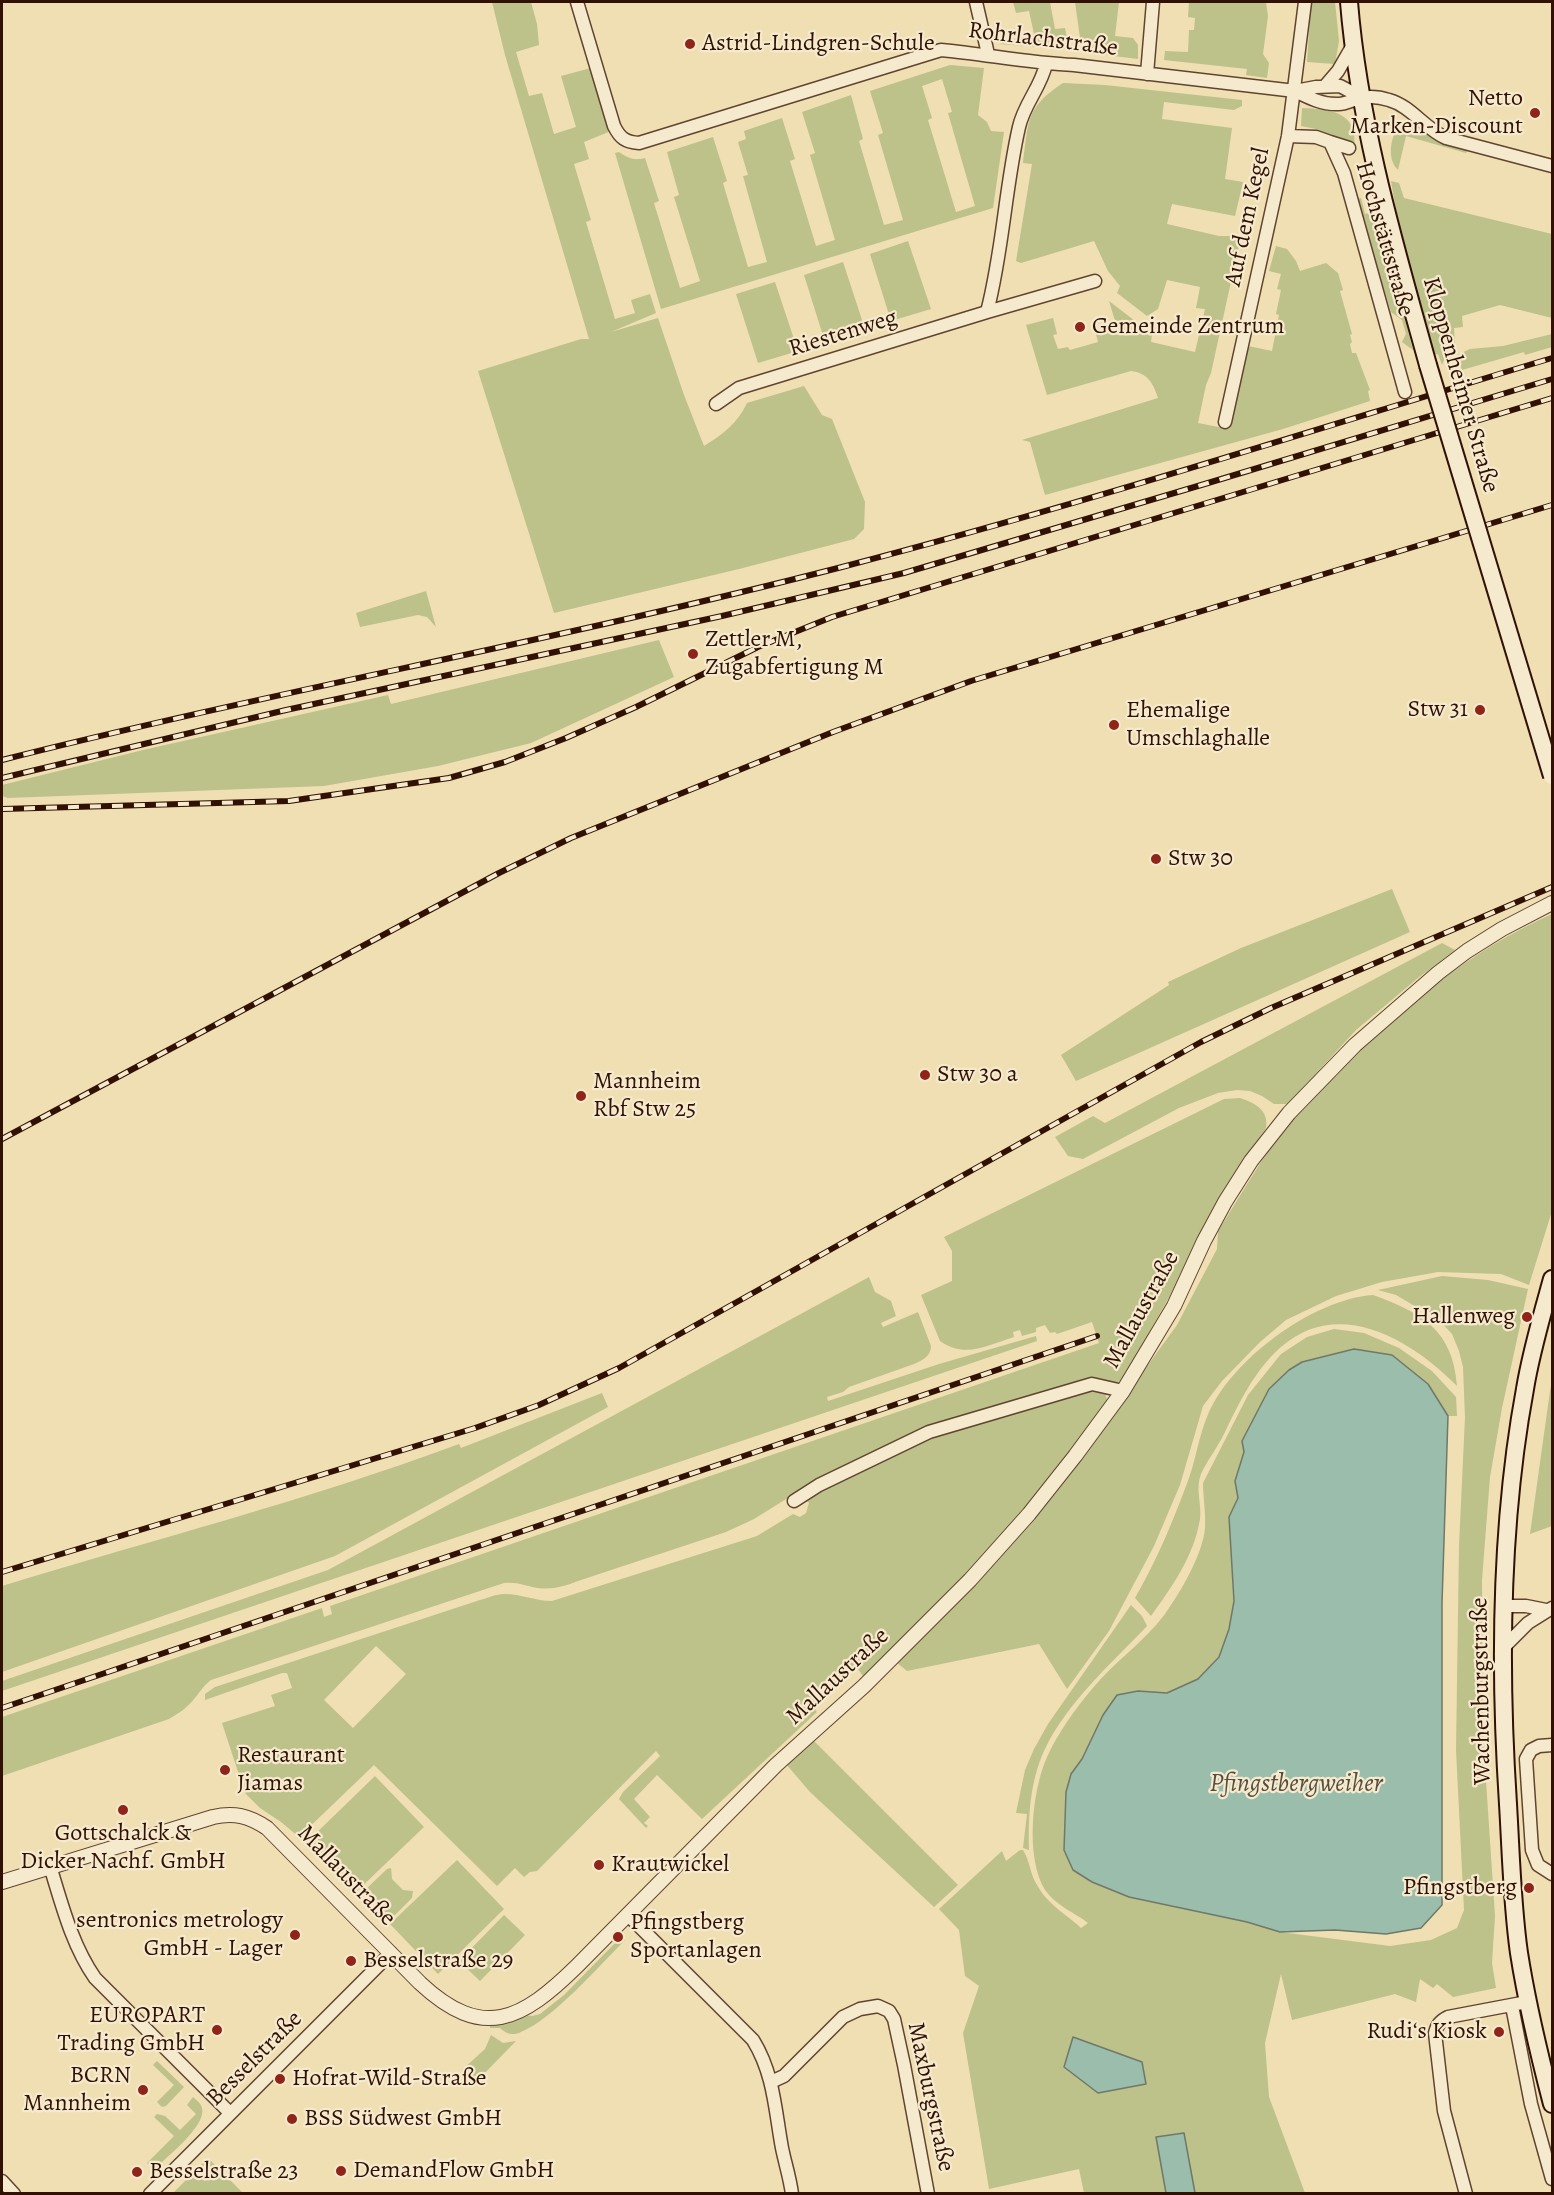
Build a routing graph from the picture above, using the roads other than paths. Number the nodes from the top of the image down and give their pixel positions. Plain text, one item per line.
1 (577, 2) edge
2 (976, 2) edge
3 (1153, 2) edge
4 (1305, 2) edge
5 (1349, 2) edge
6 (1353, 45) junction
7 (988, 54) junction
8 (1047, 64) junction
9 (1147, 74) junction
10 (1326, 85) junction
11 (1295, 92) junction
12 (1361, 98) junction
13 (1288, 136) junction
14 (1330, 142) junction
15 (1348, 148) dead end
16 (1552, 166) edge
17 (1095, 281) dead end
18 (987, 312) junction
19 (1405, 392) dead end
20 (716, 404) dead end
21 (1225, 422) dead end
22 (1552, 776) edge
23 (1552, 903) edge
24 (1552, 1279) edge
25 (1123, 1391) junction
26 (794, 1501) dead end
27 (1549, 1609) edge
28 (1504, 1611) junction
29 (1527, 1623) junction
30 (1504, 1647) junction
31 (1552, 1745) edge
32 (50, 1866) junction
33 (1552, 1874) edge
34 (2, 1882) edge
35 (628, 1915) junction
36 (390, 1953) junction
37 (1520, 2004) junction
38 (771, 2082) junction
39 (1552, 2103) edge
40 (230, 2114) junction
41 (1552, 2179) edge
42 (2, 2181) edge
43 (14, 2193) edge
44 (150, 2193) edge
45 (792, 2193) edge
46 (928, 2193) edge
47 (1466, 2193) edge

1 - 7 street, Rohrlachstraße
2 - 7 street
3 - 9 street
4 - 11 street
5 - 6 main road, Kloppenheimer Straße
6 - 10 street
6 - 12 main road, Kloppenheimer Straße
7 - 8 street, Rohrlachstraße
8 - 9 street, Rohrlachstraße
8 - 18 street
9 - 11 street, Rohrlachstraße
10 - 11 street, Rohrlachstraße
10 - 12 street
11 - 12 street, Rohrlachstraße
11 - 13 street, Auf dem Kegel
12 - 16 street
12 - 22 main road, Kloppenheimer Straße, bridge
13 - 14 street, Hochstättstraße
13 - 21 street, Auf dem Kegel
14 - 15 street
14 - 19 street, Hochstättstraße
17 - 18 street, Riestenweg
18 - 20 street, Riestenweg
23 - 25 street, Mallaustraße
24 - 28 main road, Wachenburgstraße
25 - 26 street
25 - 35 street, Mallaustraße
27 - 28 street
27 - 29 street
28 - 29 street
28 - 30 main road, Wachenburgstraße
29 - 30 street
30 - 37 main road, Wachenburgstraße
31 - 33 street, Wachenburgstraße
32 - 34 street, Mallaustraße
32 - 36 street, Mallaustraße
32 - 40 street
35 - 36 street, Mallaustraße
35 - 38 street
36 - 40 street, Besselstraße
37 - 39 main road, Wachenburgstraße
37 - 41 street, Wachenburgstraße
37 - 47 street
38 - 45 street
38 - 46 street, Maxburgstraße
40 - 44 street, Besselstraße
42 - 43 street

